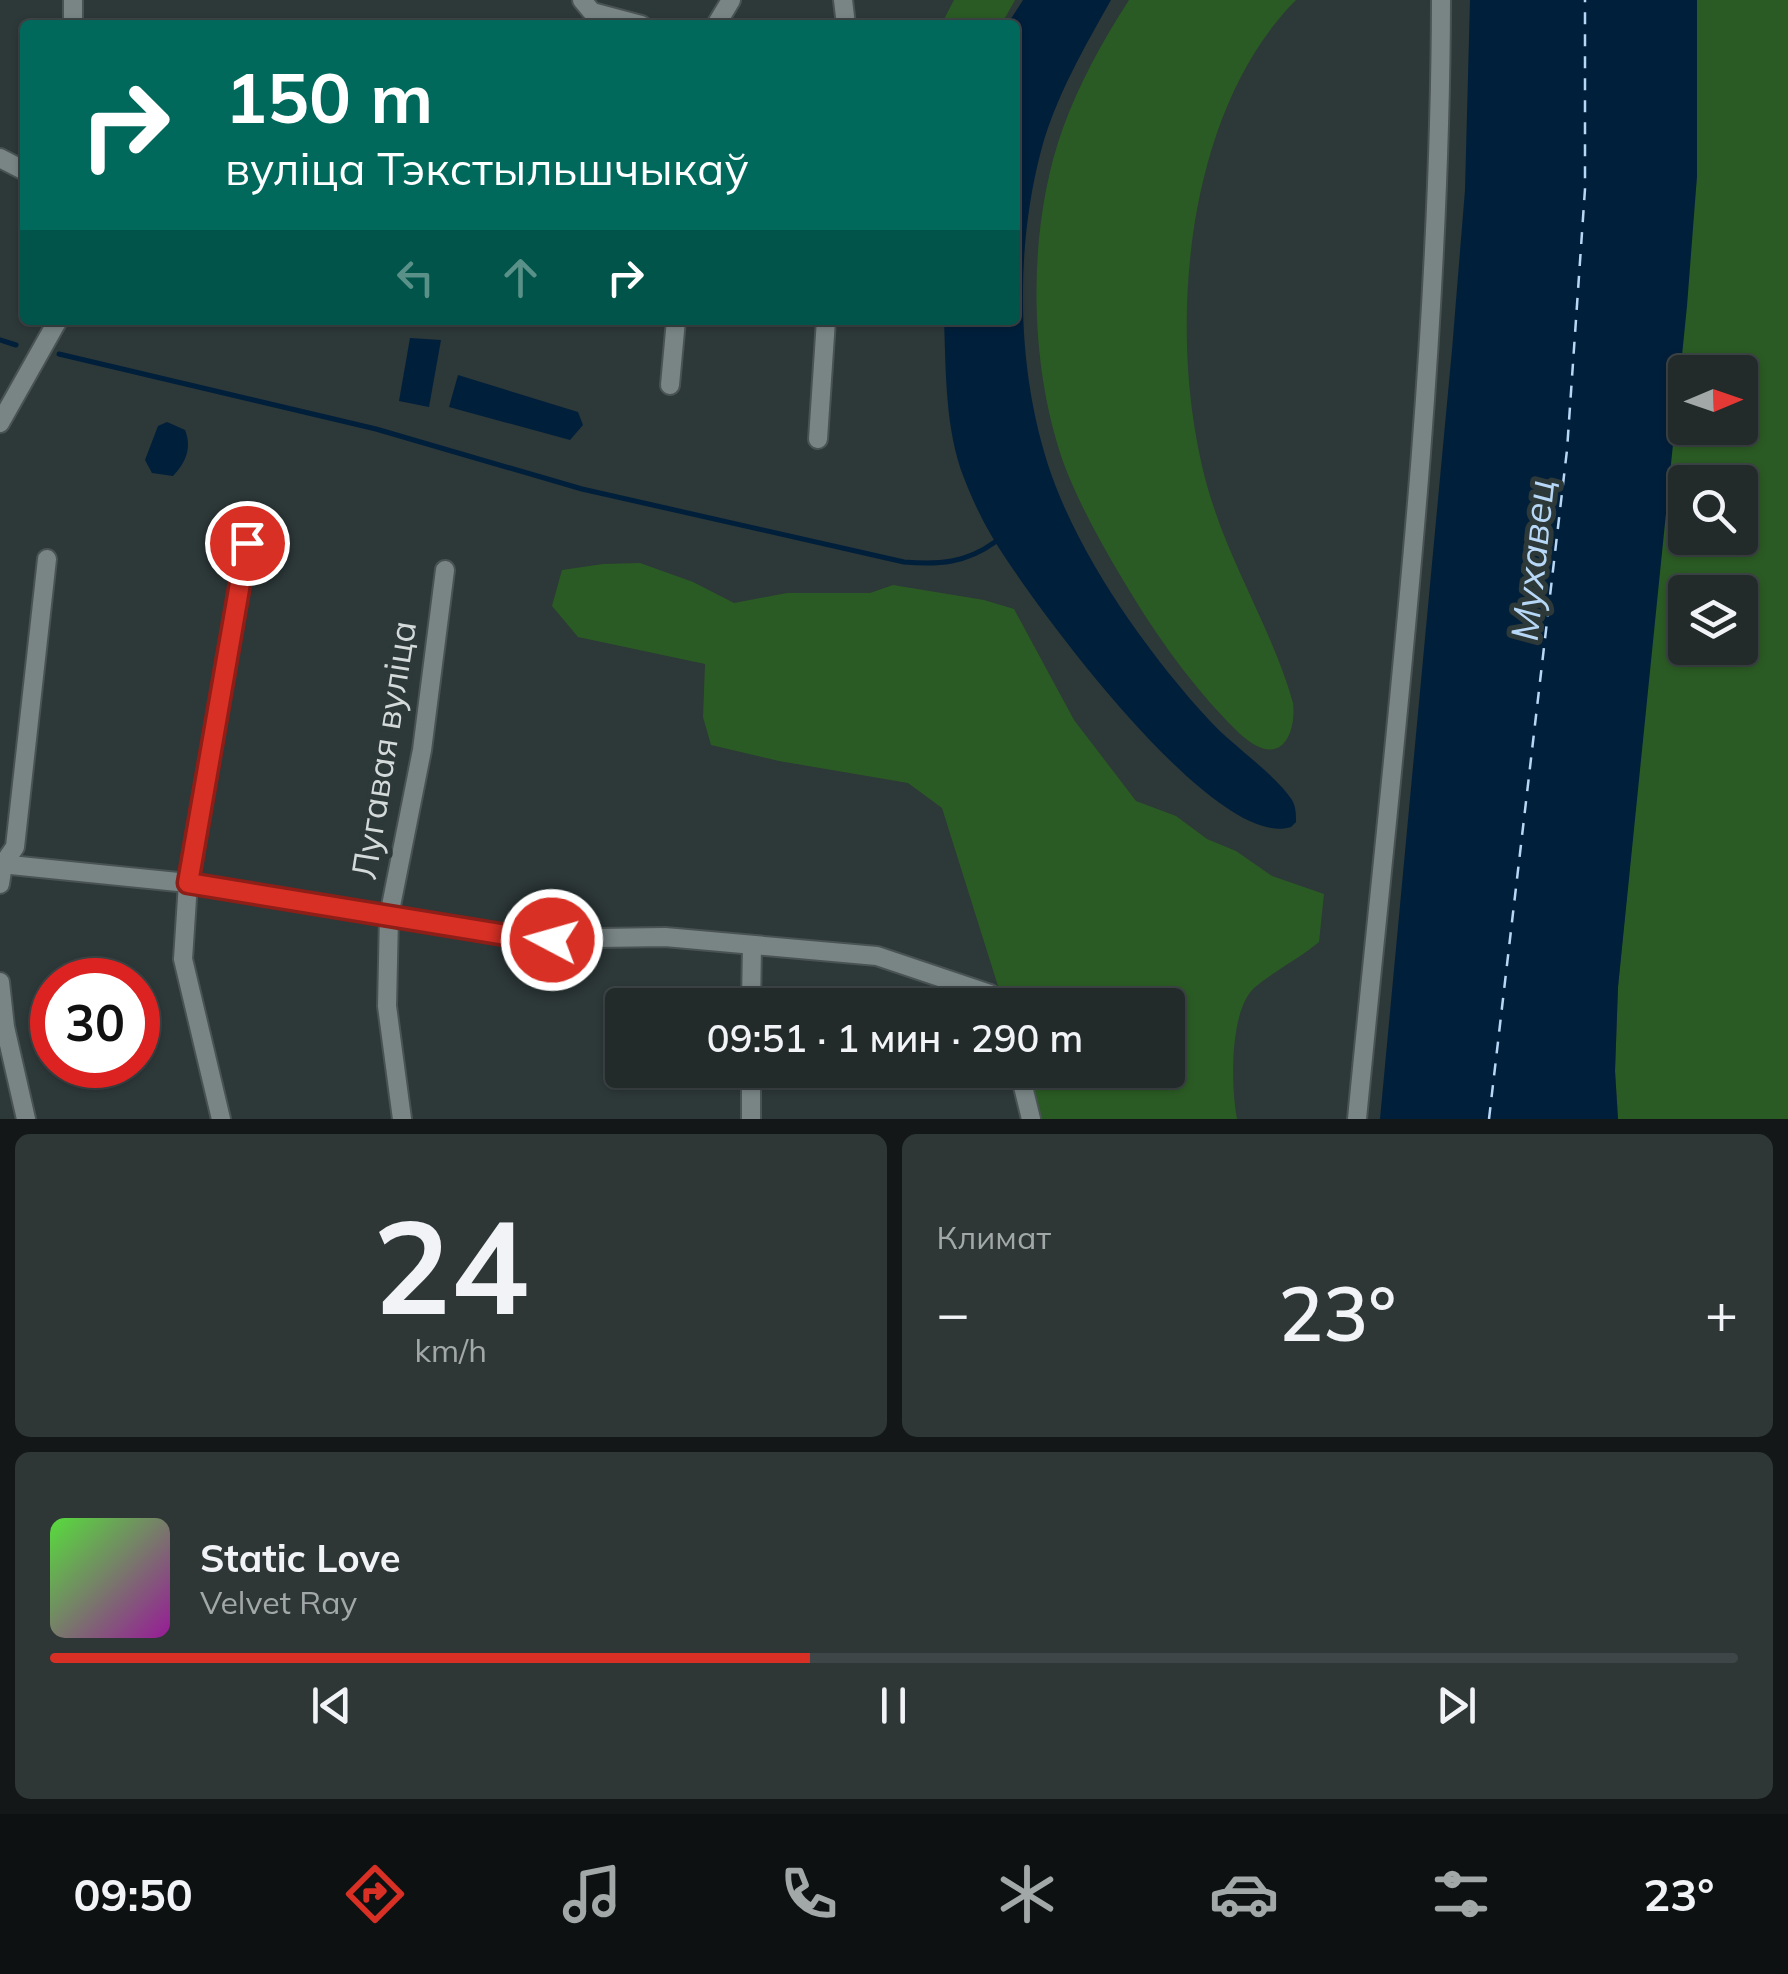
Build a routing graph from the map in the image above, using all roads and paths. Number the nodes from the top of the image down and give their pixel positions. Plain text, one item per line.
1 (582, 0) edge
2 (1441, 0) edge
3 (622, 20) edge
4 (55, 325) edge
5 (676, 325) edge
6 (826, 325) edge
7 (670, 385) dead end
8 (0, 423) edge
9 (818, 439) dead end
10 (247, 543) dead end
11 (47, 560) dead end
12 (445, 570) dead end
13 (2, 864) edge
14 (188, 883) junction
15 (0, 884) edge
16 (389, 916) junction
17 (752, 946) junction
18 (0, 982) edge
19 (751, 988) edge
20 (972, 988) edge
21 (751, 1088) edge
22 (1023, 1088) edge
23 (26, 1119) edge
24 (221, 1119) edge
25 (402, 1119) edge
26 (751, 1119) edge
27 (1031, 1119) edge
28 (1357, 1119) edge

1 - 3 street
2 - 28 street
4 - 8 street
5 - 7 street
6 - 9 street
10 - 14 street
11 - 13 street
12 - 16 street, Лугавая вуліца
13 - 14 street
13 - 15 street
14 - 16 street
14 - 24 street
16 - 17 street
16 - 25 street, Лугавая вуліца
17 - 19 street
17 - 20 street
18 - 23 street
21 - 26 street
22 - 27 street

